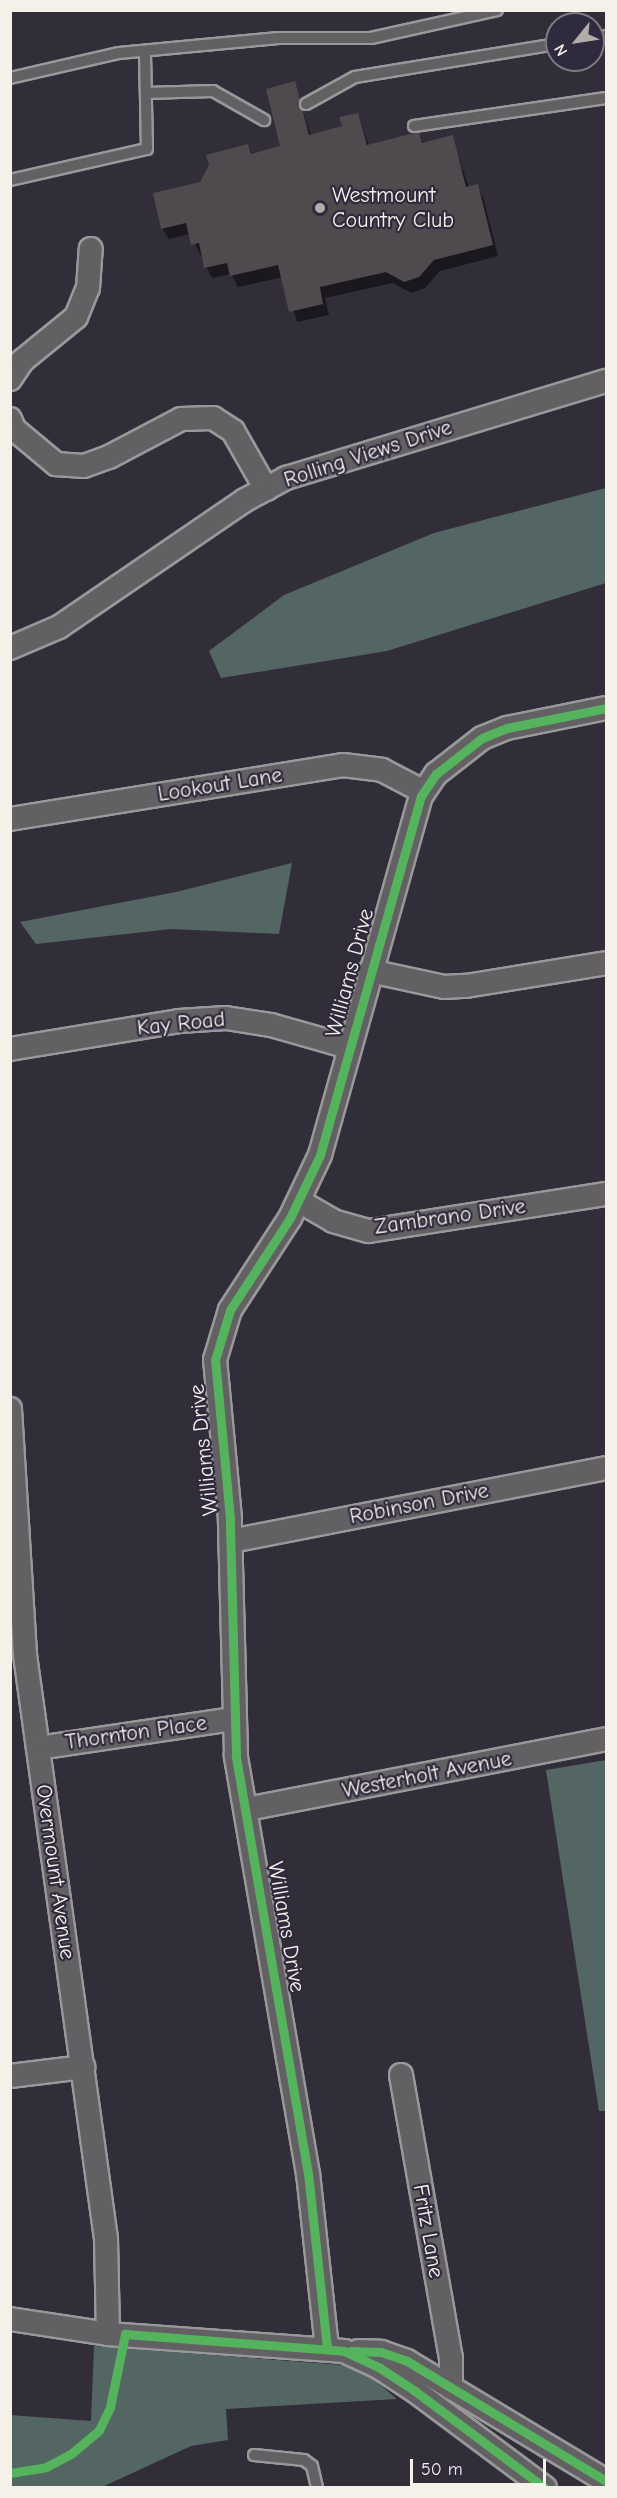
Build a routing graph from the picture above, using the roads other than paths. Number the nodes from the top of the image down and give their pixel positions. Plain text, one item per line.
1 (496, 10) edge
2 (545, 46) edge
3 (145, 51) junction
4 (10, 78) edge
5 (146, 93) junction
6 (606, 98) edge
7 (306, 104) dead end
8 (264, 120) dead end
9 (414, 126) dead end
10 (10, 180) edge
11 (91, 249) dead end
12 (10, 379) edge
13 (606, 381) edge
14 (10, 419) edge
15 (266, 489) junction
16 (59, 627) junction
17 (10, 635) edge
18 (10, 648) edge
19 (606, 708) edge
20 (424, 792) junction
21 (10, 819) edge
22 (606, 963) edge
23 (370, 971) junction
24 (350, 1047) junction
25 (10, 1049) edge
26 (606, 1194) edge
27 (299, 1201) junction
28 (10, 1409) edge
29 (606, 1468) edge
30 (14, 1512) edge
31 (231, 1541) junction
32 (233, 1719) junction
33 (606, 1739) edge
34 (38, 1748) junction
35 (247, 1809) junction
36 (83, 2067) junction
37 (401, 2075) dead end
38 (10, 2076) edge
39 (10, 2319) edge
40 (108, 2334) junction
41 (336, 2349) junction
42 (451, 2388) junction
43 (254, 2455) dead end
44 (606, 2481) edge
45 (317, 2487) edge
46 (545, 2487) edge

1 - 3 lane
2 - 7 lane
3 - 4 lane
3 - 5 lane
5 - 8 lane
5 - 10 lane
6 - 9 lane
11 - 12 street
13 - 15 street, Rolling Views Drive
14 - 15 street
15 - 16 street, Rolling Views Drive
16 - 17 street, Rolling Views Drive
16 - 18 street, Rolling Views Drive
19 - 20 street, Williams Drive
20 - 21 street, Lookout Lane
20 - 23 street, Williams Drive
22 - 23 street
23 - 24 street, Williams Drive
24 - 25 street, Kay Road
24 - 27 street, Williams Drive
26 - 27 street, Zambrano Drive
27 - 31 street, Williams Drive
28 - 30 street, Overmount Avenue
29 - 31 street, Robinson Drive
30 - 34 street, Overmount Avenue
31 - 32 street, Williams Drive
32 - 34 street, Thornton Place
32 - 35 street, Williams Drive
33 - 35 street, Westerholt Avenue
34 - 36 street, Overmount Avenue
35 - 41 street, Williams Drive
36 - 38 street
36 - 40 street, Overmount Avenue
37 - 42 street, Fritz Lane
39 - 40 street
40 - 41 street
41 - 42 street
41 - 46 street
42 - 44 street
43 - 45 lane

